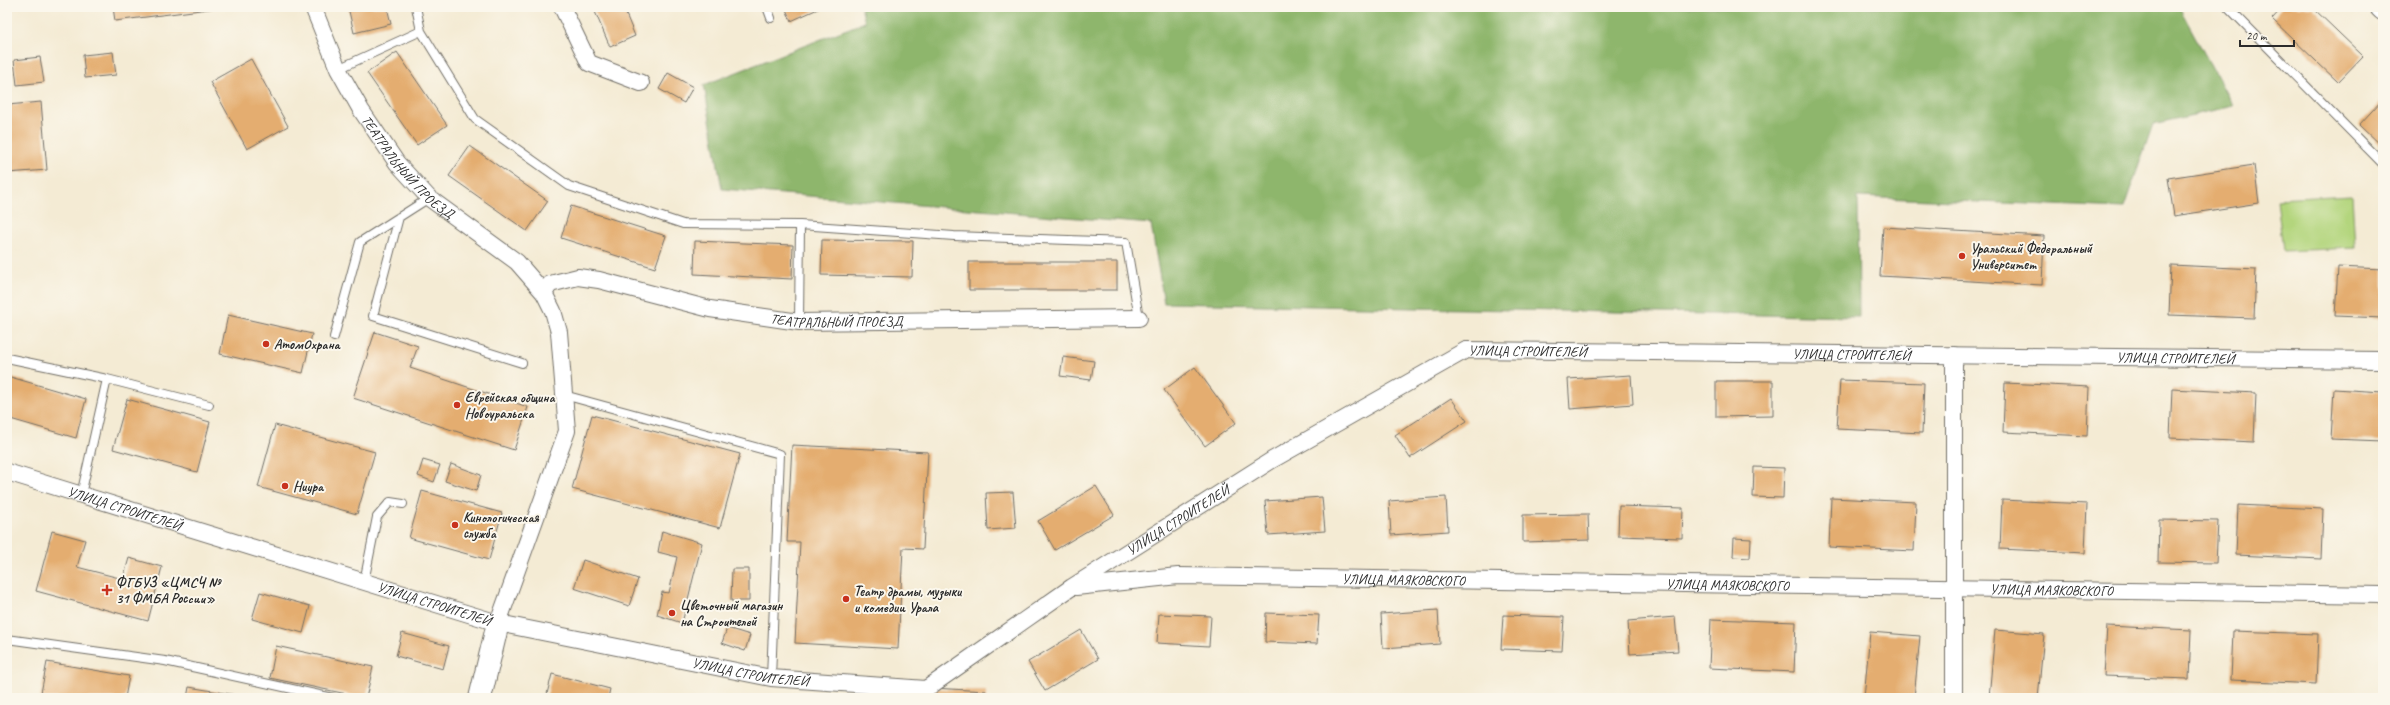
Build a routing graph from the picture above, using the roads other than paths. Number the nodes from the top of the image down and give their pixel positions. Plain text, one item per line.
1 (313, 7) edge
2 (416, 7) edge
3 (562, 7) edge
4 (767, 7) edge
5 (2228, 7) edge
6 (771, 18) dead end
7 (421, 31) junction
8 (338, 69) junction
9 (641, 83) dead end
10 (2383, 164) edge
11 (429, 198) junction
12 (399, 217) junction
13 (800, 225) junction
14 (544, 293) junction
15 (1139, 318) joint
16 (799, 322) junction
17 (334, 337) dead end
18 (1954, 355) junction
19 (7, 358) edge
20 (2383, 360) edge
21 (522, 363) dead end
22 (107, 379) junction
23 (564, 395) junction
24 (209, 405) dead end
25 (7, 472) edge
26 (81, 495) junction
27 (403, 504) dead end
28 (364, 582) junction
29 (1072, 587) junction
30 (1954, 588) junction
31 (2383, 595) edge
32 (498, 623) junction
33 (7, 638) edge
34 (771, 678) junction
35 (926, 694) edge
36 (333, 698) edge
37 (480, 698) edge
38 (1954, 698) edge

1 - 8 street, ТЕАТРАЛЬНЫЙ ПРОЕЗД
2 - 7 lane
3 - 9 street
4 - 6 lane
5 - 10 lane
7 - 8 lane
7 - 13 lane
8 - 11 street, ТЕАТРАЛЬНЫЙ ПРОЕЗД
11 - 12 lane
11 - 14 street, ТЕАТРАЛЬНЫЙ ПРОЕЗД
12 - 17 lane
12 - 21 lane
13 - 15 lane
13 - 16 lane
14 - 16 street, ТЕАТРАЛЬНЫЙ ПРОЕЗД
14 - 23 street, ТЕАТРАЛЬНЫЙ ПРОЕЗД
15 - 16 street, ТЕАТРАЛЬНЫЙ ПРОЕЗД
18 - 20 street, УЛИЦА СТРОИТЕЛЕЙ
18 - 29 street, УЛИЦА СТРОИТЕЛЕЙ
18 - 30 street
19 - 22 lane
22 - 24 lane
22 - 26 lane
23 - 32 street, ТЕАТРАЛЬНЫЙ ПРОЕЗД
23 - 34 lane
25 - 26 street, УЛИЦА СТРОИТЕЛЕЙ
26 - 28 street, УЛИЦА СТРОИТЕЛЕЙ
27 - 28 lane
28 - 32 street, УЛИЦА СТРОИТЕЛЕЙ
29 - 30 street, УЛИЦА МАЯКОВСКОГО
29 - 35 street, УЛИЦА СТРОИТЕЛЕЙ
30 - 31 street, УЛИЦА МАЯКОВСКОГО
30 - 38 street
32 - 34 street, УЛИЦА СТРОИТЕЛЕЙ
32 - 37 street
33 - 36 lane
34 - 35 street, УЛИЦА СТРОИТЕЛЕЙ

